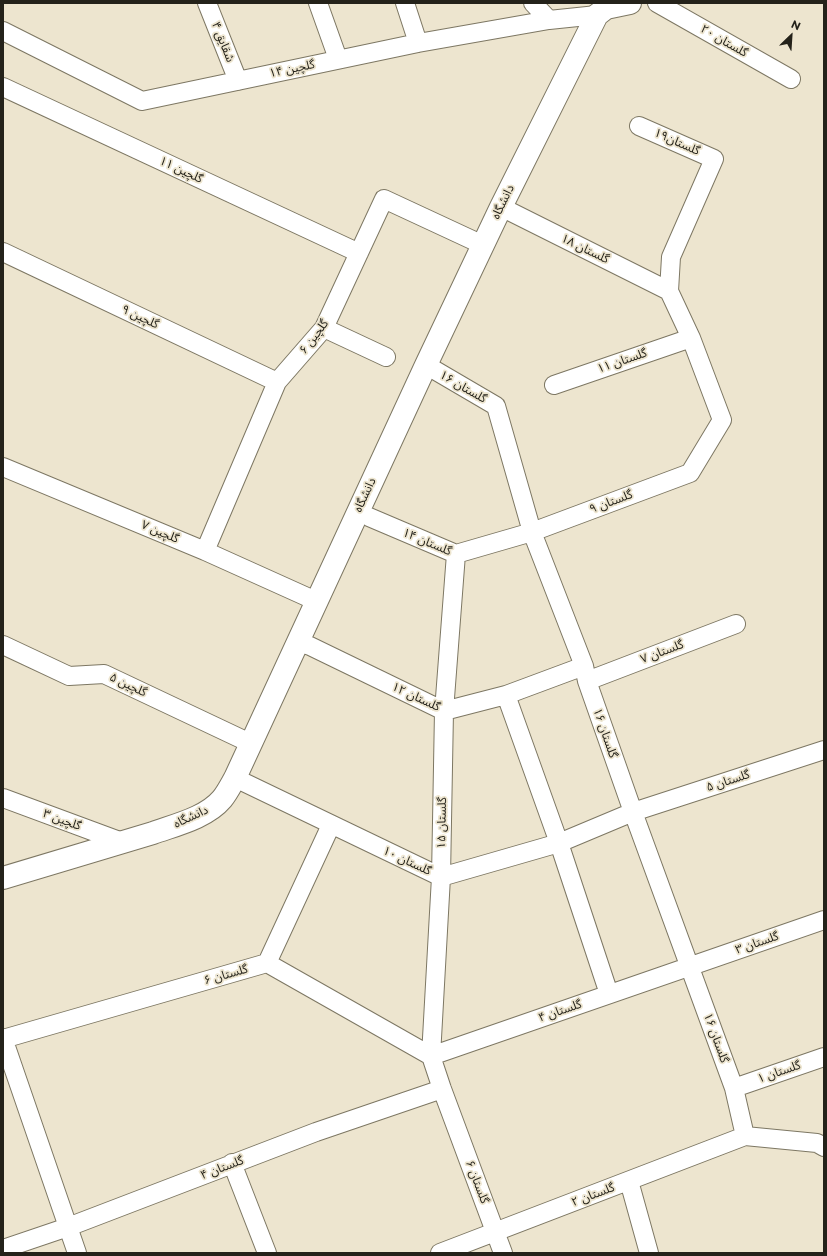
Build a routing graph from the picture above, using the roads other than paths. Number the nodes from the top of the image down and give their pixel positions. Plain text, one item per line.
1 (207, 3) edge
2 (318, 3) edge
3 (405, 3) edge
4 (533, 3) edge
5 (630, 3) edge
6 (657, 3) edge
7 (597, 15) junction
8 (548, 20) junction
9 (3, 31) edge
10 (418, 43) junction
11 (338, 60) junction
12 (791, 79) dead end
13 (238, 81) junction
14 (3, 87) edge
15 (639, 126) dead end
16 (501, 207) junction
17 (483, 245) junction
18 (3, 252) edge
19 (359, 254) junction
20 (669, 291) junction
21 (324, 328) junction
22 (691, 338) junction
23 (386, 358) dead end
24 (426, 365) junction
25 (277, 382) junction
26 (554, 385) dead end
27 (3, 467) edge
28 (369, 517) dead end
29 (532, 532) junction
30 (205, 551) junction
31 (456, 554) junction
32 (316, 601) junction
33 (736, 624) dead end
34 (298, 642) junction
35 (3, 645) edge
36 (586, 674) junction
37 (506, 695) junction
38 (444, 710) junction
39 (250, 743) junction
40 (824, 750) edge
41 (234, 778) junction
42 (3, 798) edge
43 (633, 812) junction
44 (331, 825) junction
45 (122, 842) junction
46 (559, 843) junction
47 (441, 877) junction
48 (3, 878) edge
49 (824, 920) edge
50 (267, 963) junction
51 (690, 966) junction
52 (609, 994) junction
53 (3, 1039) edge
54 (431, 1056) junction
55 (824, 1057) edge
56 (734, 1088) junction
57 (442, 1089) junction
58 (745, 1136) junction
59 (824, 1147) edge
60 (232, 1163) junction
61 (629, 1181) junction
62 (68, 1227) junction
63 (495, 1232) junction
64 (3, 1249) edge
65 (77, 1253) edge
66 (267, 1253) edge
67 (440, 1253) edge
68 (503, 1253) edge
69 (649, 1253) edge

1 - 13 street, شقایق ۴
2 - 11 street
3 - 10 street
4 - 8 street
5 - 7 street
6 - 12 street, گلستان ۲۰
7 - 8 street, گلچین ۱۴
7 - 16 street, دانشگاه
8 - 10 street, گلچین ۱۴
9 - 13 street, گلچین ۱۴
10 - 11 street, گلچین ۱۴
11 - 13 street, گلچین ۱۴
14 - 19 street, گلچین ۱۱
15 - 20 street, گلستان۱۹
16 - 17 street, دانشگاه
16 - 20 street, گلستان ۱۸
17 - 19 street, گلچین ۶
17 - 24 street, دانشگاه
18 - 25 street, گلچین ۹
19 - 21 street, گلچین ۶
20 - 22 street
21 - 23 street
21 - 25 street, گلچین ۶
22 - 26 street, گلستان ۱۱
22 - 29 street, گلستان ۹
24 - 29 street, گلستان ۱۶
24 - 32 street, دانشگاه
25 - 30 street, گلچین ۶
27 - 30 street, گلچین ۷
28 - 31 street, گلستان ۱۴
29 - 31 street, گلستان ۱۴
29 - 36 street, گلستان ۱۶
30 - 32 street, گلچین ۷
31 - 38 street, گلستان ۱۵
32 - 34 street, دانشگاه
33 - 36 street, گلستان ۷
34 - 38 street, گلستان ۱۲
34 - 39 street, دانشگاه
35 - 39 street, گلچین ۵
36 - 37 street, گلستان ۱۲
36 - 43 street, گلستان ۱۶
37 - 38 street, گلستان ۱۲
37 - 46 street
38 - 47 street, گلستان ۱۵
39 - 41 street, دانشگاه
40 - 43 street, گلستان ۵
41 - 44 street, گلستان ۱۰
41 - 45 street, دانشگاه
42 - 45 street, گلچین ۳
43 - 46 street, گلستان ۱۰
43 - 51 street, گلستان ۱۶
44 - 47 street, گلستان ۱۰
44 - 50 street
45 - 48 street, دانشگاه
46 - 47 street, گلستان ۱۰
46 - 52 street
47 - 54 street, گلستان ۱۵
49 - 51 street, گلستان ۳
50 - 53 street, گلستان ۶
50 - 54 street
51 - 52 street, گلستان ۴
51 - 56 street, گلستان ۱۶
52 - 54 street, گلستان ۴
53 - 62 street
54 - 57 street, گلستان ۱۵
55 - 56 street, گلستان ۱
56 - 58 street, گلستان ۱۶
57 - 60 street, گلستان ۴
57 - 63 street, گلستان ۶
58 - 59 street
58 - 61 street, گلستان ۲
60 - 62 street, گلستان ۴
60 - 66 street
61 - 63 street, گلستان ۲
61 - 69 street
62 - 64 street, گلستان ۴
62 - 65 street
63 - 67 street, گلستان ۲
63 - 68 street, گلستان ۶

